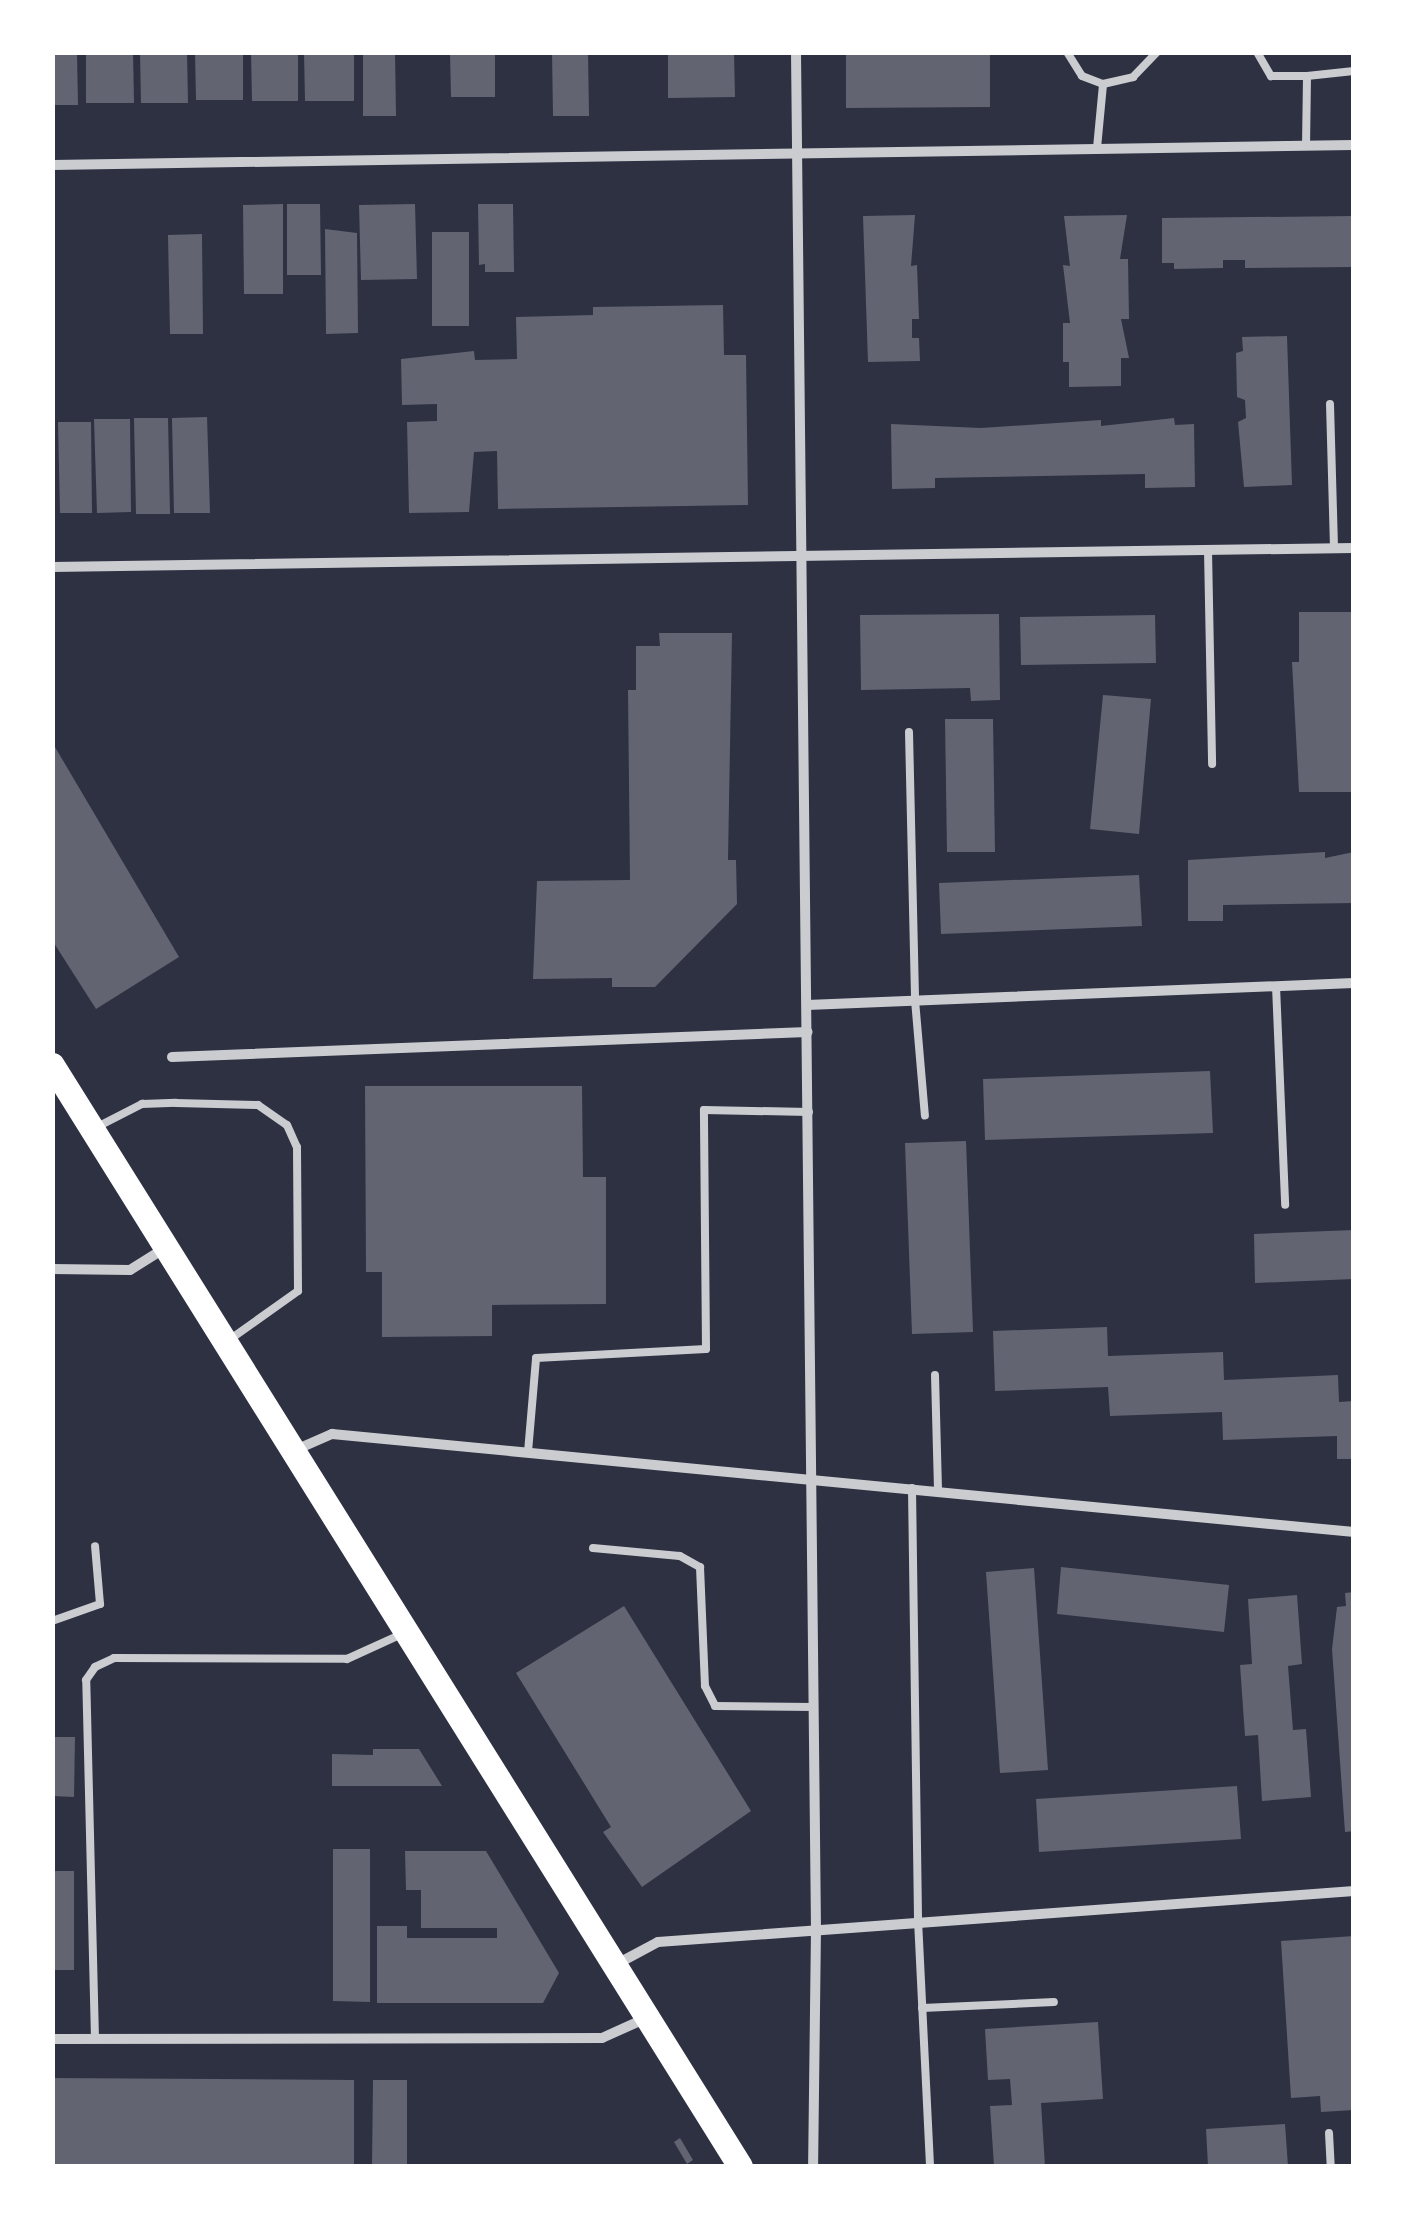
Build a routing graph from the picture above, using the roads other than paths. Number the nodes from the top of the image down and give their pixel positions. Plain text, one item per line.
1 (796, 52) edge
2 (1067, 52) edge
3 (1158, 52) edge
4 (1257, 52) edge
5 (1354, 71) edge
6 (1307, 76) junction
7 (1104, 84) junction
8 (1354, 145) edge
9 (1306, 146) junction
10 (1098, 148) junction
11 (798, 153) junction
12 (52, 165) edge
13 (1330, 404) dead end
14 (1334, 548) junction
15 (1354, 548) edge
16 (1208, 550) junction
17 (801, 556) junction
18 (52, 567) edge
19 (909, 732) dead end
20 (1212, 764) dead end
21 (1354, 982) edge
22 (1276, 986) junction
23 (915, 1000) junction
24 (807, 1005) junction
25 (808, 1032) junction
26 (172, 1056) dead end
27 (52, 1065) edge
28 (808, 1112) junction
29 (925, 1116) dead end
30 (92, 1129) junction
31 (1286, 1205) dead end
32 (166, 1247) junction
33 (52, 1270) edge
34 (225, 1342) junction
35 (936, 1376) dead end
36 (293, 1452) junction
37 (528, 1452) junction
38 (812, 1478) junction
39 (912, 1488) junction
40 (938, 1491) junction
41 (1354, 1532) edge
42 (94, 1546) dead end
43 (593, 1548) dead end
44 (52, 1621) edge
45 (405, 1632) junction
46 (814, 1706) junction
47 (1354, 1891) edge
48 (918, 1920) junction
49 (816, 1928) junction
50 (614, 1965) junction
51 (1054, 2002) dead end
52 (922, 2008) junction
53 (645, 2018) junction
54 (52, 2039) edge
55 (95, 2039) junction
56 (1329, 2134) dead end
57 (740, 2166) edge
58 (813, 2166) edge
59 (930, 2166) edge
60 (1330, 2166) edge

1 - 11 street
2 - 7 lane
3 - 7 lane
4 - 6 lane
5 - 6 lane
6 - 9 lane
7 - 10 lane
8 - 9 street
9 - 10 street
10 - 11 street
11 - 12 street
11 - 17 street
13 - 14 lane
14 - 15 street
14 - 16 street
16 - 17 street
16 - 20 lane
17 - 18 street
17 - 24 street
19 - 23 lane
21 - 22 street
22 - 23 street
22 - 31 lane
23 - 24 street
23 - 29 lane
24 - 25 street
25 - 26 street
25 - 28 street
27 - 30 main road
28 - 37 lane
28 - 38 street
30 - 32 main road
30 - 34 lane
32 - 33 street
32 - 34 main road
34 - 36 main road
35 - 40 lane
36 - 37 street
36 - 45 main road
37 - 38 street
38 - 39 street
38 - 46 street
39 - 40 street
39 - 48 lane
40 - 41 street
42 - 44 lane
43 - 46 lane
45 - 50 main road
45 - 55 lane
46 - 49 street
47 - 48 street
48 - 49 street
48 - 52 lane
49 - 50 street
49 - 58 street
50 - 53 main road
51 - 52 lane
52 - 59 lane
53 - 55 street
53 - 57 main road
54 - 55 street
56 - 60 lane

